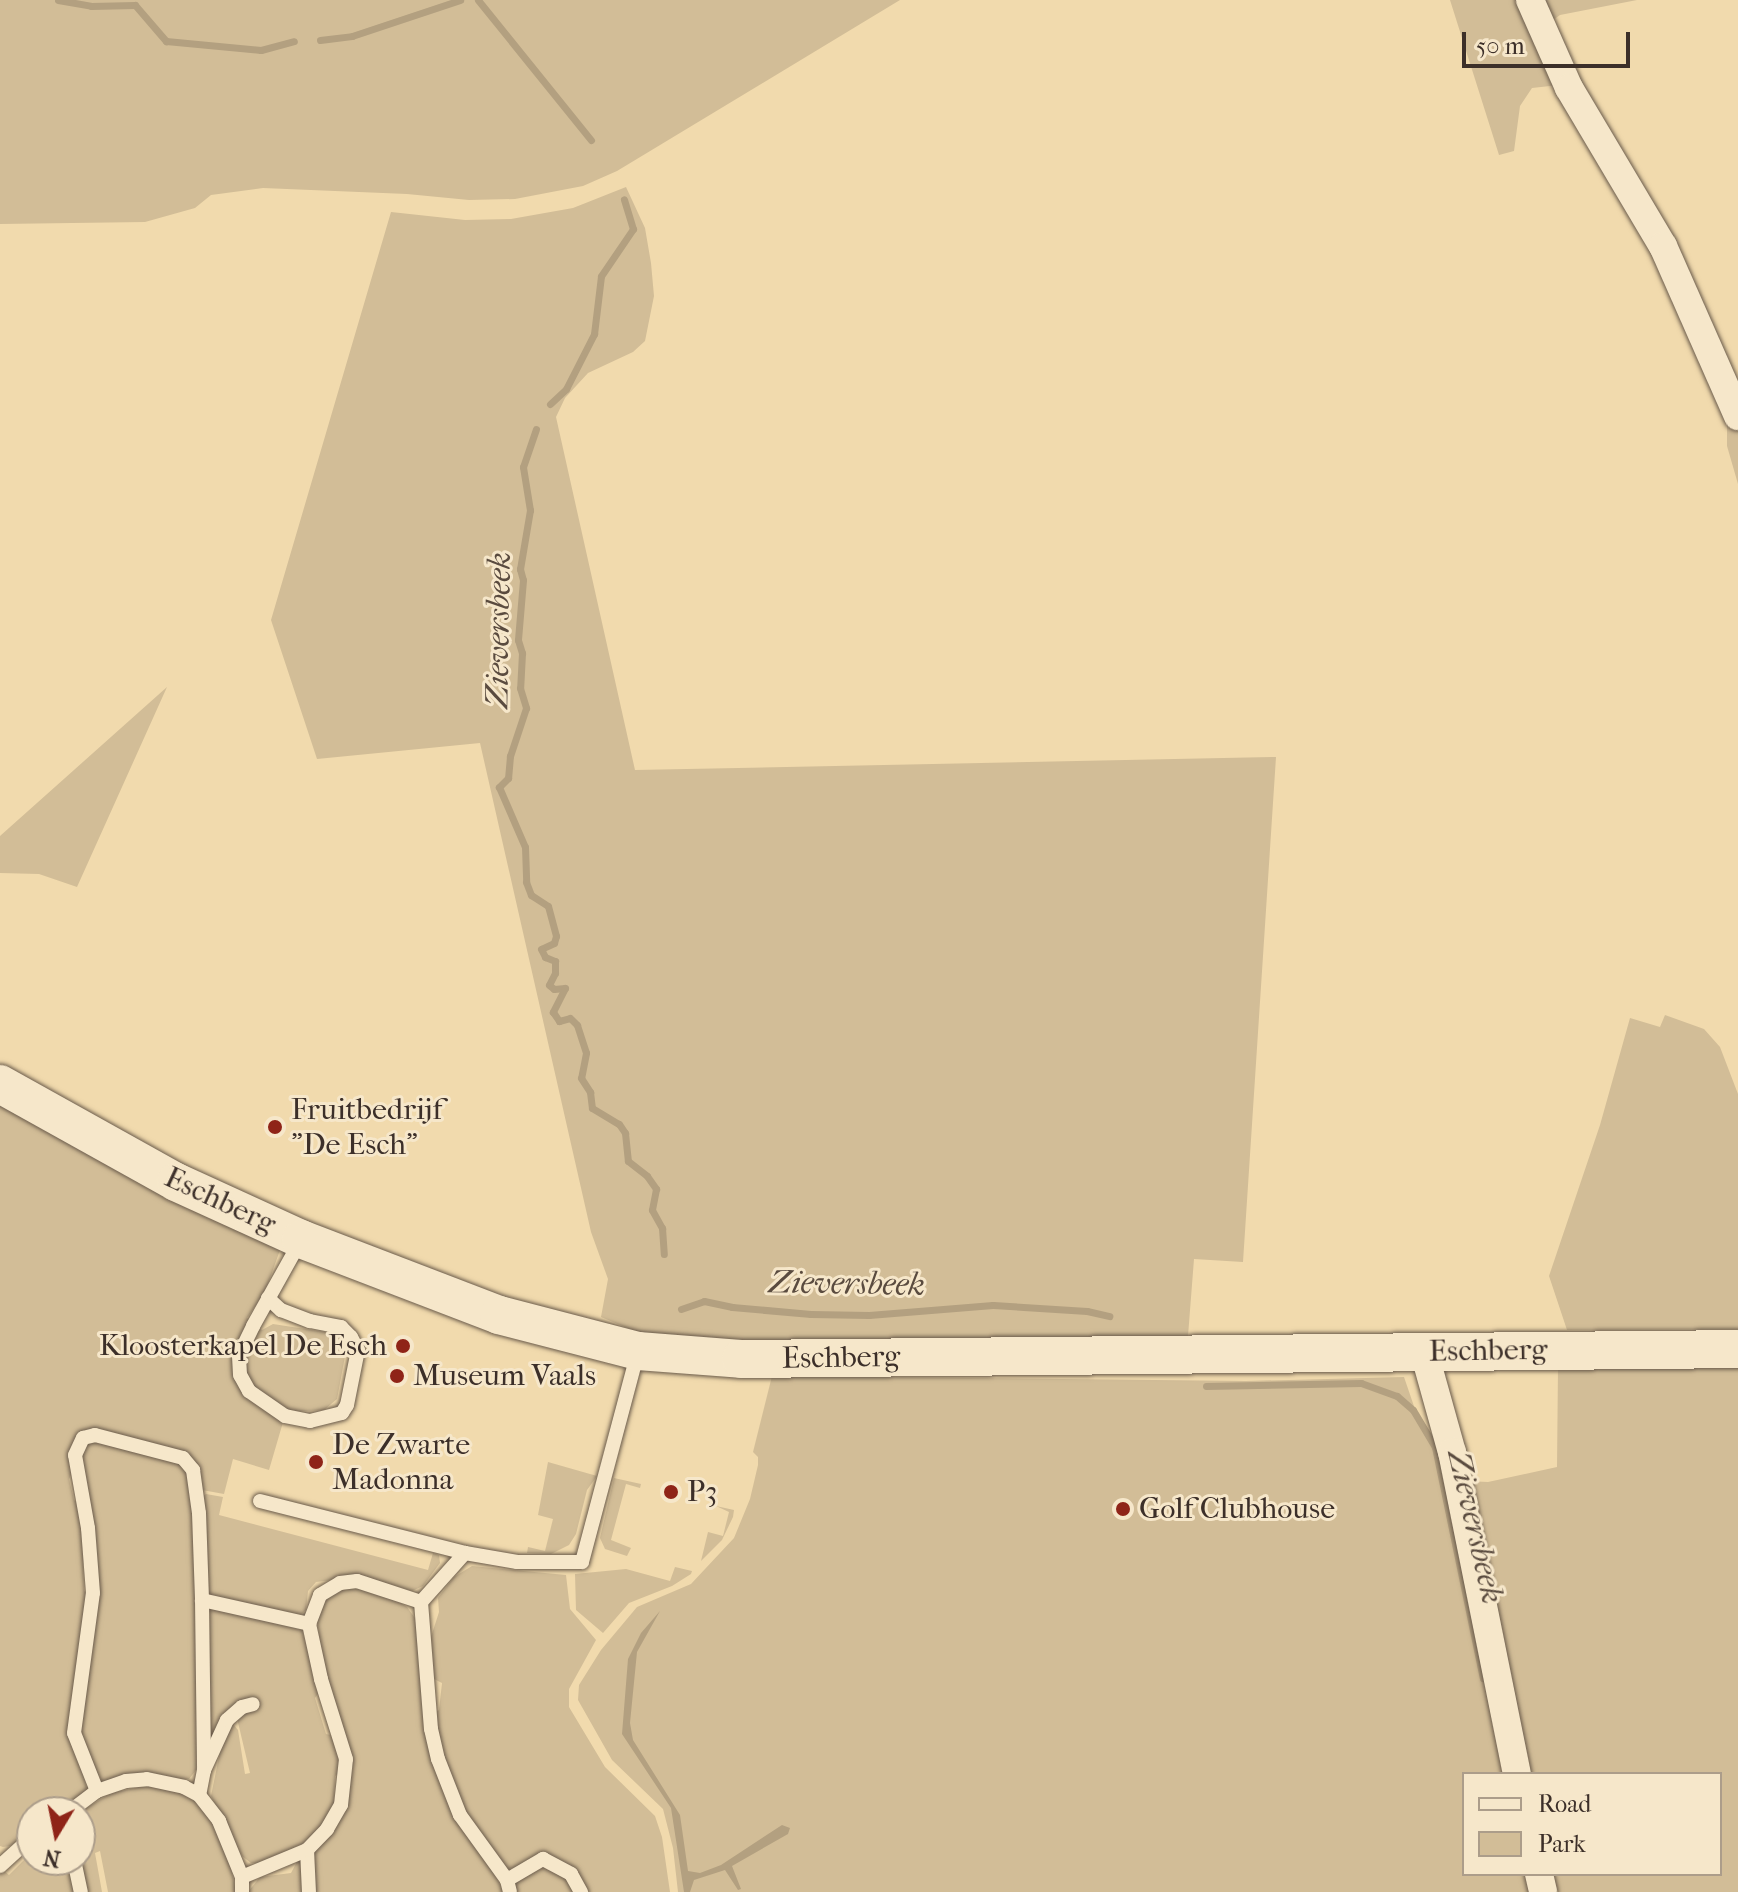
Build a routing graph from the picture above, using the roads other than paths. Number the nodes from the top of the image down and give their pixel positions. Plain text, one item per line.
1 (1530, 0) edge
2 (1738, 416) edge
3 (0, 1084) edge
4 (301, 1239) junction
5 (268, 1298) junction
6 (1738, 1349) edge
7 (638, 1351) junction
8 (1424, 1352) junction
9 (260, 1501) dead end
10 (465, 1553) junction
11 (202, 1600) junction
12 (421, 1602) junction
13 (309, 1624) junction
14 (253, 1704) dead end
15 (204, 1770) junction
16 (1517, 1772) edge
17 (97, 1791) junction
18 (199, 1795) junction
19 (90, 1796) edge
20 (307, 1850) junction
21 (242, 1885) edge
22 (508, 1886) edge
23 (309, 1892) edge
24 (581, 1892) edge

1 - 2 street
3 - 4 street, Eschberg
4 - 5 lane
4 - 7 street, Eschberg
5 - 5 lane
6 - 8 street, Eschberg
7 - 8 street, Eschberg
7 - 10 lane
8 - 16 street
9 - 10 lane
10 - 12 lane
11 - 13 lane
11 - 15 lane
11 - 17 lane
12 - 13 lane
12 - 22 lane
13 - 20 lane
14 - 15 lane
15 - 18 lane
17 - 18 lane
17 - 19 lane
18 - 21 lane
20 - 21 lane
20 - 23 lane
22 - 24 lane

